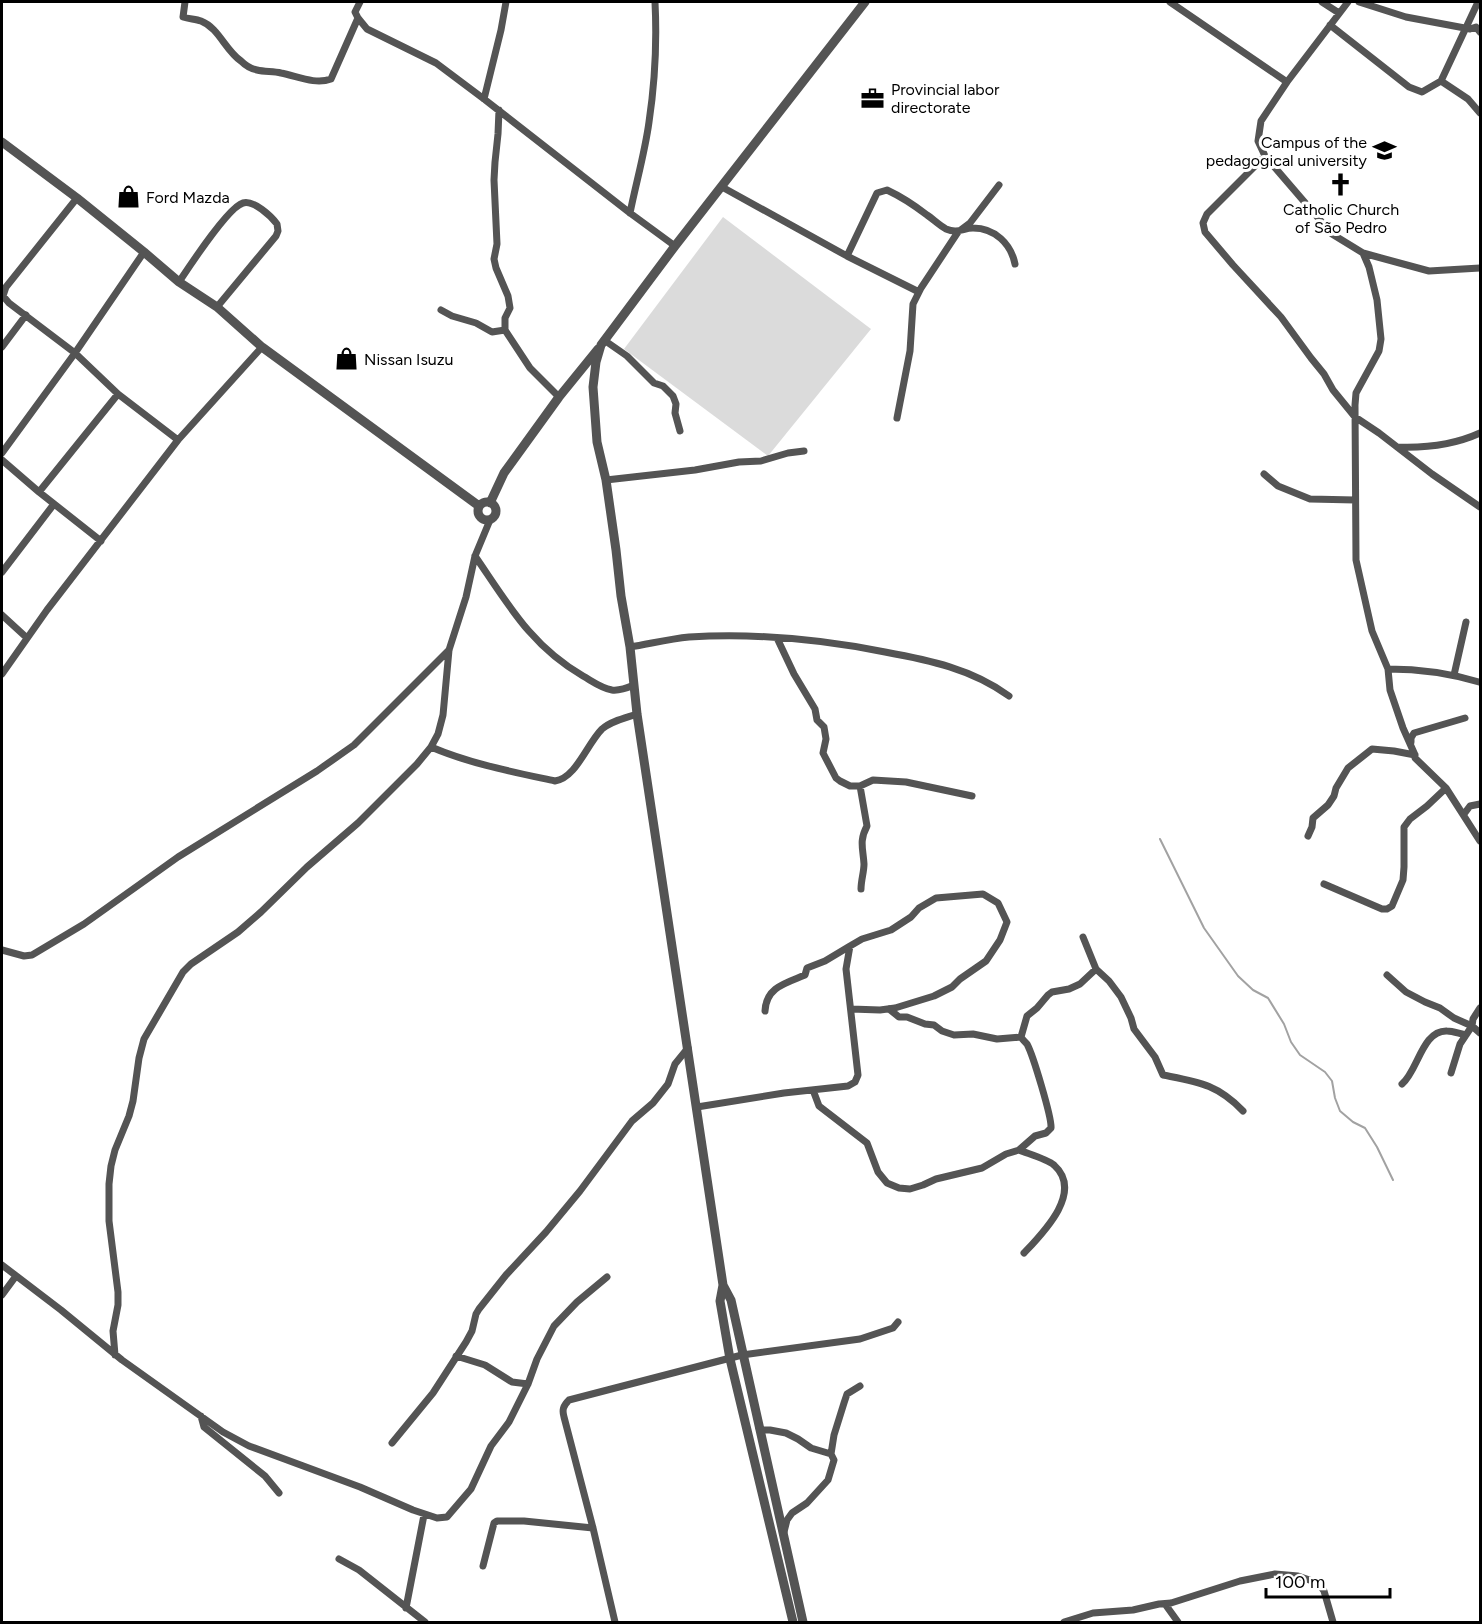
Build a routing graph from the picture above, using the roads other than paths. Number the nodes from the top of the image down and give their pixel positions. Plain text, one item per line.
1 (185, 2) edge
2 (360, 2) edge
3 (506, 2) edge
4 (655, 2) edge
5 (865, 2) edge
6 (1170, 2) edge
7 (1322, 2) edge
8 (1348, 2) edge
9 (1359, 2) edge
10 (1478, 2) edge
11 (1339, 13) junction
12 (358, 18) junction
13 (1330, 25) junction
14 (1465, 27) junction
15 (1480, 32) edge
16 (1441, 81) junction
17 (1287, 82) junction
18 (484, 99) junction
19 (499, 110) junction
20 (1480, 113) edge
21 (2, 142) edge
22 (1265, 156) junction
23 (999, 185) dead end
24 (722, 187) junction
25 (77, 198) junction
26 (630, 213) junction
27 (958, 232) junction
28 (675, 246) junction
29 (144, 252) junction
30 (1363, 253) junction
31 (848, 256) junction
32 (1016, 264) dead end
33 (1480, 268) edge
34 (178, 282) junction
35 (919, 292) junction
36 (217, 307) junction
37 (441, 310) dead end
38 (26, 315) junction
39 (505, 330) junction
40 (603, 342) junction
41 (2, 347) edge
42 (262, 347) junction
43 (75, 353) junction
44 (118, 394) junction
45 (559, 397) junction
46 (1355, 417) junction
47 (897, 418) dead end
48 (680, 431) dead end
49 (1480, 433) edge
50 (178, 440) junction
51 (1398, 447) junction
52 (804, 451) dead end
53 (2, 453) edge
54 (2, 460) edge
55 (1264, 474) dead end
56 (606, 480) junction
57 (39, 492) junction
58 (1355, 500) junction
59 (490, 503) junction
60 (54, 504) junction
61 (479, 506) junction
62 (1480, 507) edge
63 (490, 520) junction
64 (101, 541) junction
65 (475, 556) junction
66 (2, 572) edge
67 (2, 615) edge
68 (1466, 622) dead end
69 (27, 638) junction
70 (777, 638) junction
71 (630, 647) junction
72 (449, 650) junction
73 (1388, 669) junction
74 (2, 674) edge
75 (1454, 675) junction
76 (1479, 682) edge
77 (634, 685) junction
78 (1009, 696) dead end
79 (637, 714) junction
80 (1465, 718) dead end
81 (431, 747) junction
82 (1417, 758) junction
83 (860, 786) junction
84 (1446, 788) junction
85 (972, 796) dead end
86 (1480, 804) edge
87 (1464, 814) junction
88 (1308, 836) dead end
89 (1480, 841) edge
90 (1324, 884) dead end
91 (861, 889) dead end
92 (1083, 937) dead end
93 (850, 946) junction
94 (2, 950) edge
95 (1096, 969) junction
96 (1387, 975) dead end
97 (1480, 1008) edge
98 (851, 1009) junction
99 (889, 1009) junction
100 (765, 1011) dead end
101 (1473, 1026) junction
102 (1480, 1032) edge
103 (1466, 1035) junction
104 (1021, 1037) junction
105 (688, 1048) junction
106 (1451, 1073) dead end
107 (1402, 1084) dead end
108 (813, 1090) junction
109 (697, 1107) junction
110 (1243, 1111) dead end
111 (1019, 1150) junction
112 (1024, 1253) dead end
113 (2, 1265) edge
114 (16, 1276) junction
115 (607, 1277) dead end
116 (723, 1285) junction
117 (2, 1295) edge
118 (898, 1322) dead end
119 (115, 1355) junction
120 (742, 1355) junction
121 (456, 1356) junction
122 (730, 1359) junction
123 (528, 1384) junction
124 (860, 1386) dead end
125 (754, 1410) junction
126 (742, 1412) junction
127 (201, 1416) junction
128 (759, 1428) junction
129 (392, 1443) dead end
130 (831, 1454) junction
131 (279, 1492) dead end
132 (424, 1515) junction
133 (593, 1528) junction
134 (783, 1536) junction
135 (339, 1559) dead end
136 (483, 1566) dead end
137 (1165, 1604) junction
138 (406, 1608) junction
139 (425, 1623) edge
140 (615, 1623) edge
141 (793, 1623) edge
142 (803, 1623) edge
143 (1064, 1623) edge
144 (1178, 1623) edge
145 (1333, 1623) edge

1 - 12 street
2 - 12 street
3 - 18 street
4 - 26 street
5 - 24 street
6 - 17 street
7 - 11 street
8 - 11 street
9 - 14 street
10 - 14 street
11 - 13 street
12 - 18 street
13 - 16 street
13 - 17 street
14 - 15 street
14 - 16 street
16 - 20 street
17 - 22 street
18 - 19 street
19 - 26 street
19 - 39 street
21 - 25 street
22 - 30 street
22 - 46 street
23 - 27 street
24 - 28 street
24 - 31 street
25 - 29 street
25 - 38 street
26 - 28 street
27 - 31 street
27 - 32 street
27 - 35 street
28 - 40 street
29 - 34 street
29 - 43 street
30 - 33 street
30 - 46 street
31 - 35 street
34 - 36 street
34 - 36 street
35 - 47 street
36 - 42 street
37 - 39 street
38 - 41 street
38 - 43 street
39 - 45 street
40 - 45 street
40 - 48 street
40 - 56 street
42 - 50 street
42 - 61 street
43 - 44 street
43 - 53 street
44 - 50 street
44 - 57 street
45 - 59 street
46 - 51 street
46 - 58 street
49 - 51 street
50 - 64 street
51 - 62 street
52 - 56 street
54 - 57 street
55 - 58 street
56 - 71 street
57 - 60 street
58 - 73 street
59 - 61 street
59 - 63 street
60 - 64 street
60 - 66 street
61 - 63 street
63 - 65 street
64 - 69 street
65 - 72 street
65 - 77 street
67 - 69 street
68 - 75 street
69 - 74 street
70 - 71 street
70 - 78 street
70 - 83 street
71 - 77 street
72 - 81 street
72 - 94 street
73 - 75 street
73 - 82 street
75 - 76 street
77 - 79 street
79 - 81 street
79 - 105 street
80 - 82 street
81 - 119 street
82 - 84 street
82 - 88 street
83 - 85 street
83 - 91 street
84 - 87 street
84 - 90 street
86 - 87 street
87 - 89 street
92 - 95 street
93 - 98 street
93 - 99 street
93 - 100 street
95 - 104 street
95 - 110 street
96 - 101 street
97 - 101 street
98 - 99 street
98 - 108 street
99 - 104 street
101 - 102 street
101 - 103 street
103 - 106 street
103 - 107 street
104 - 111 street
105 - 109 street
105 - 121 street
108 - 109 street
108 - 111 street
109 - 116 street
111 - 112 street
113 - 114 street
114 - 117 street
114 - 119 street
115 - 123 street
116 - 120 street
116 - 122 street
118 - 120 street
119 - 127 street
120 - 122 street
120 - 125 street
121 - 123 street
121 - 129 street
122 - 126 street
122 - 133 street
123 - 132 street
124 - 130 street
125 - 126 street
125 - 128 street
126 - 141 street
127 - 131 street
127 - 132 street
128 - 130 street
128 - 134 street
130 - 134 street
132 - 138 street
133 - 136 street
133 - 140 street
134 - 142 street
135 - 138 street
137 - 143 street
137 - 144 street
137 - 145 street
138 - 139 street

